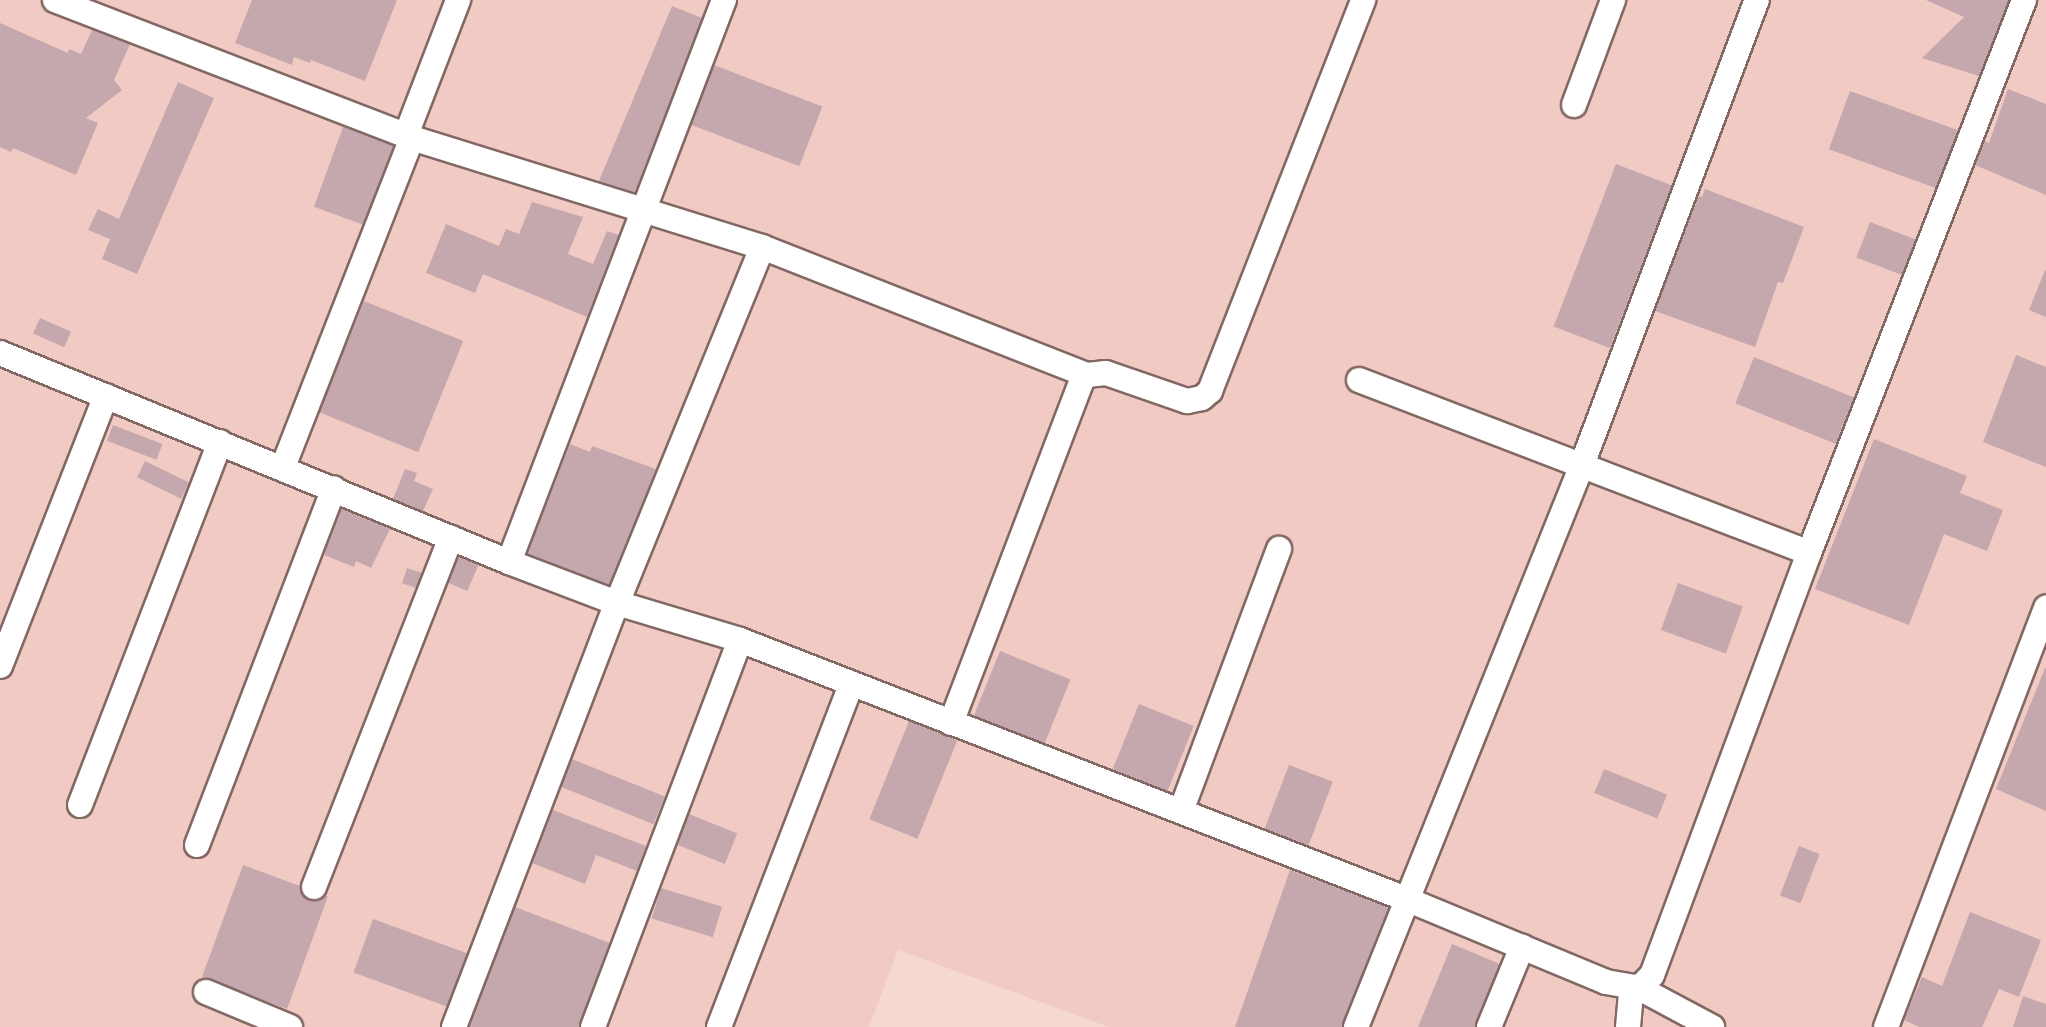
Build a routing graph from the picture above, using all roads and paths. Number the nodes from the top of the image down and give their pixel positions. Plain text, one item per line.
1 (55, 0) edge
2 (458, 0) edge
3 (724, 0) edge
4 (1363, 0) edge
5 (1614, 0) edge
6 (1757, 0) edge
7 (2024, 0) edge
8 (1574, 105) dead end
9 (409, 137) junction
10 (644, 208) junction
11 (762, 247) junction
12 (0, 353) edge
13 (1087, 375) junction
14 (1359, 380) dead end
15 (106, 396) junction
16 (220, 442) junction
17 (1582, 465) junction
18 (283, 467) junction
19 (334, 488) junction
20 (451, 538) junction
21 (1279, 549) dead end
22 (1809, 553) junction
23 (509, 562) junction
24 (617, 603) junction
25 (2046, 607) edge
26 (740, 640) junction
27 (0, 666) edge
28 (851, 685) junction
29 (951, 723) junction
30 (80, 804) dead end
31 (1181, 811) junction
32 (197, 845) dead end
33 (314, 887) dead end
34 (1406, 899) junction
35 (1522, 947) junction
36 (1635, 988) junction
37 (206, 992) dead end
38 (290, 1027) edge
39 (454, 1027) edge
40 (592, 1027) edge
41 (719, 1027) edge
42 (1356, 1027) edge
43 (1489, 1027) edge
44 (1628, 1027) edge
45 (1712, 1027) edge
46 (1886, 1027) edge

1 - 9 lane
2 - 9 lane
3 - 10 lane
4 - 13 lane
5 - 8 lane
6 - 17 lane
7 - 22 lane
9 - 10 lane
9 - 18 lane
10 - 11 lane
10 - 23 lane
11 - 13 lane
11 - 24 lane
12 - 15 lane
13 - 29 lane
14 - 17 lane
15 - 16 lane
15 - 27 lane
16 - 18 lane
16 - 30 lane
17 - 22 lane
17 - 34 lane
18 - 19 lane
19 - 20 lane
19 - 32 lane
20 - 23 lane
20 - 33 lane
21 - 31 lane
22 - 36 lane
23 - 24 lane
24 - 26 lane
24 - 39 lane
25 - 46 lane
26 - 28 lane
26 - 40 lane
28 - 29 lane
28 - 41 lane
29 - 31 lane
31 - 34 lane
34 - 35 lane
34 - 42 lane
35 - 36 lane
35 - 43 lane
36 - 44 lane
36 - 45 lane
37 - 38 lane

